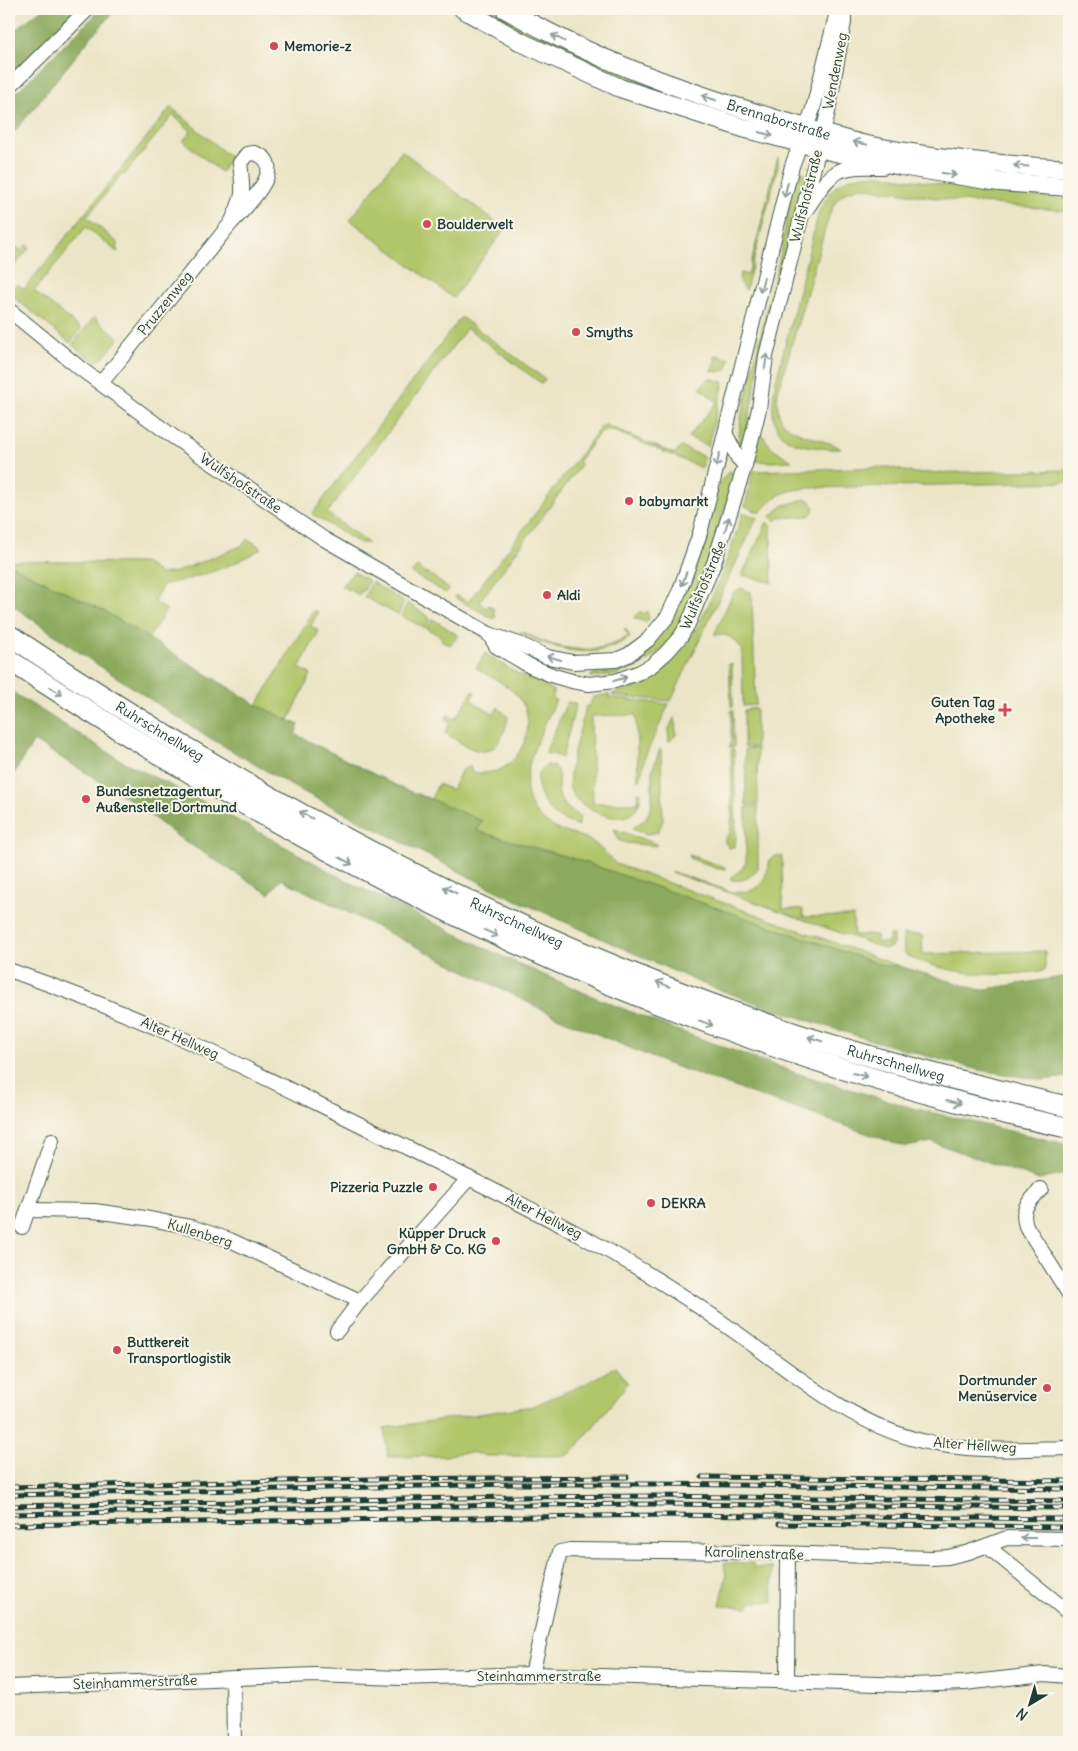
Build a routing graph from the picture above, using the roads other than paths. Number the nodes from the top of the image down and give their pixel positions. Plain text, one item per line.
1 (88, 9) edge
2 (465, 9) edge
3 (505, 9) edge
4 (839, 9) edge
5 (844, 9) edge
6 (9, 87) edge
7 (812, 138) junction
8 (901, 166) junction
9 (1069, 170) edge
10 (1069, 187) edge
11 (800, 220) junction
12 (231, 223) dead end
13 (9, 310) edge
14 (100, 383) junction
15 (725, 433) junction
16 (745, 465) junction
17 (489, 634) junction
18 (9, 635) edge
19 (9, 660) edge
20 (9, 970) edge
21 (997, 1090) junction
22 (1069, 1091) edge
23 (1069, 1107) edge
24 (1069, 1128) edge
25 (52, 1140) dead end
26 (469, 1178) junction
27 (1042, 1189) dead end
28 (28, 1210) junction
29 (22, 1227) dead end
30 (1069, 1294) edge
31 (360, 1301) junction
32 (337, 1331) dead end
33 (1069, 1448) edge
34 (1069, 1539) edge
35 (987, 1546) junction
36 (788, 1554) junction
37 (1069, 1613) edge
38 (532, 1674) junction
39 (1069, 1676) edge
40 (233, 1678) junction
41 (787, 1681) junction
42 (9, 1687) edge
43 (234, 1742) edge

1 - 6 street
2 -> 7 main road, Brennaborstraße
7 -> 3 main road, Brennaborstraße
4 - 7 street, Wendenweg
5 - 7 street, Wendenweg
7 - 8 main road, Brennaborstraße
9 -> 7 main road, Brennaborstraße
7 - 11 street, Wulfshofstraße
7 -> 15 street, Wulfshofstraße
8 -> 10 main road, Brennaborstraße
8 - 11 street, Brennaborstraße
16 -> 11 street, Wulfshofstraße
12 - 14 street, Pruzzenweg
13 - 14 street, Wulfshofstraße
14 - 17 street, Wulfshofstraße
15 - 16 street
15 -> 17 street, Wulfshofstraße
17 -> 16 street, Wulfshofstraße
21 -> 18 highway, Ruhrschnellweg
19 -> 24 highway, Ruhrschnellweg
20 - 26 street, Alter Hellweg
21 - 22 highway
21 - 23 highway, Ruhrschnellweg
25 - 28 street
26 - 31 street
26 - 33 street, Alter Hellweg
27 - 30 street
28 - 29 street
28 - 31 street, Kullenberg
31 - 32 street
34 -> 35 street, Karolinenstraße
35 - 36 street, Karolinenstraße
35 - 37 street
36 - 38 street, Karolinenstraße
36 - 41 street
38 - 40 street, Steinhammerstraße
38 - 41 street, Steinhammerstraße
39 - 41 street, Steinhammerstraße
40 - 42 street, Steinhammerstraße
40 - 43 street

